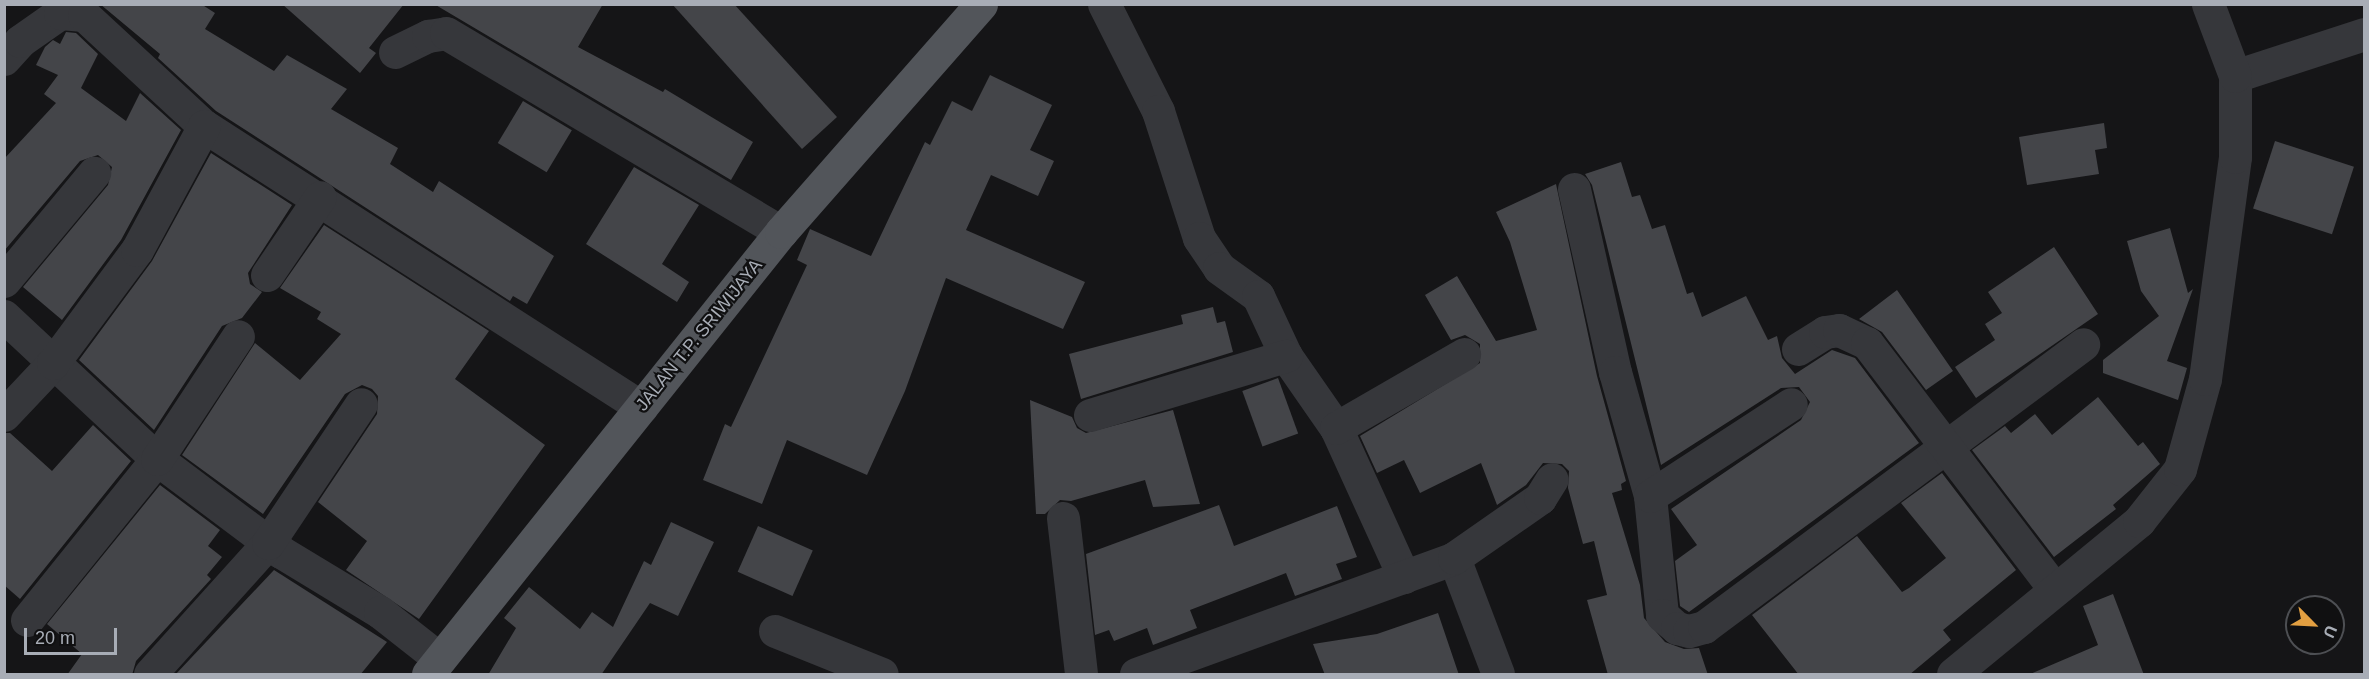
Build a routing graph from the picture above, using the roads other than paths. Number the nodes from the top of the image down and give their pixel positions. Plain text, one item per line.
1 (981, 4) edge
2 (1104, 4) edge
3 (2208, 4) edge
4 (2364, 34) edge
5 (394, 52) dead end
6 (4, 59) edge
7 (2235, 76) junction
8 (204, 126) junction
9 (94, 173) dead end
10 (1574, 189) dead end
11 (320, 197) junction
12 (781, 232) junction
13 (267, 275) dead end
14 (4, 281) edge
15 (4, 316) edge
16 (238, 336) dead end
17 (2082, 344) dead end
18 (1798, 350) dead end
19 (1464, 354) dead end
20 (1286, 356) junction
21 (53, 363) junction
22 (361, 404) dead end
23 (1791, 404) dead end
24 (640, 407) junction
25 (4, 415) edge
26 (1090, 415) dead end
27 (1336, 428) junction
28 (1948, 448) junction
29 (157, 459) junction
30 (1552, 479) dead end
31 (1650, 496) junction
32 (1063, 518) dead end
33 (268, 543) junction
34 (1454, 558) junction
35 (1404, 578) junction
36 (2055, 590) junction
37 (27, 620) dead end
38 (775, 631) dead end
39 (434, 667) edge
40 (150, 675) edge
41 (882, 675) edge
42 (1081, 675) edge
43 (1136, 675) edge
44 (1498, 675) edge
45 (1953, 675) edge

1 - 12 main road, JALAN T.P. SRIWIJAYA
2 - 20 street
3 - 7 street
4 - 7 street
5 - 12 street
6 - 8 street
7 - 36 street
8 - 11 street
8 - 21 street
9 - 14 street
10 - 31 street
11 - 13 street
11 - 24 street
12 - 24 main road, JALAN T.P. SRIWIJAYA
15 - 21 street
16 - 29 street
17 - 28 street
18 - 28 street
19 - 27 street
20 - 26 street
20 - 27 street
21 - 25 street
21 - 29 street
22 - 33 street
23 - 31 street
24 - 39 main road, JALAN T.P. SRIWIJAYA
27 - 35 street
28 - 31 street
28 - 36 street
29 - 33 street
29 - 37 street
30 - 34 street
32 - 42 street
33 - 39 street
33 - 40 street
34 - 35 street
34 - 44 street
35 - 43 street
36 - 45 street
38 - 41 street

